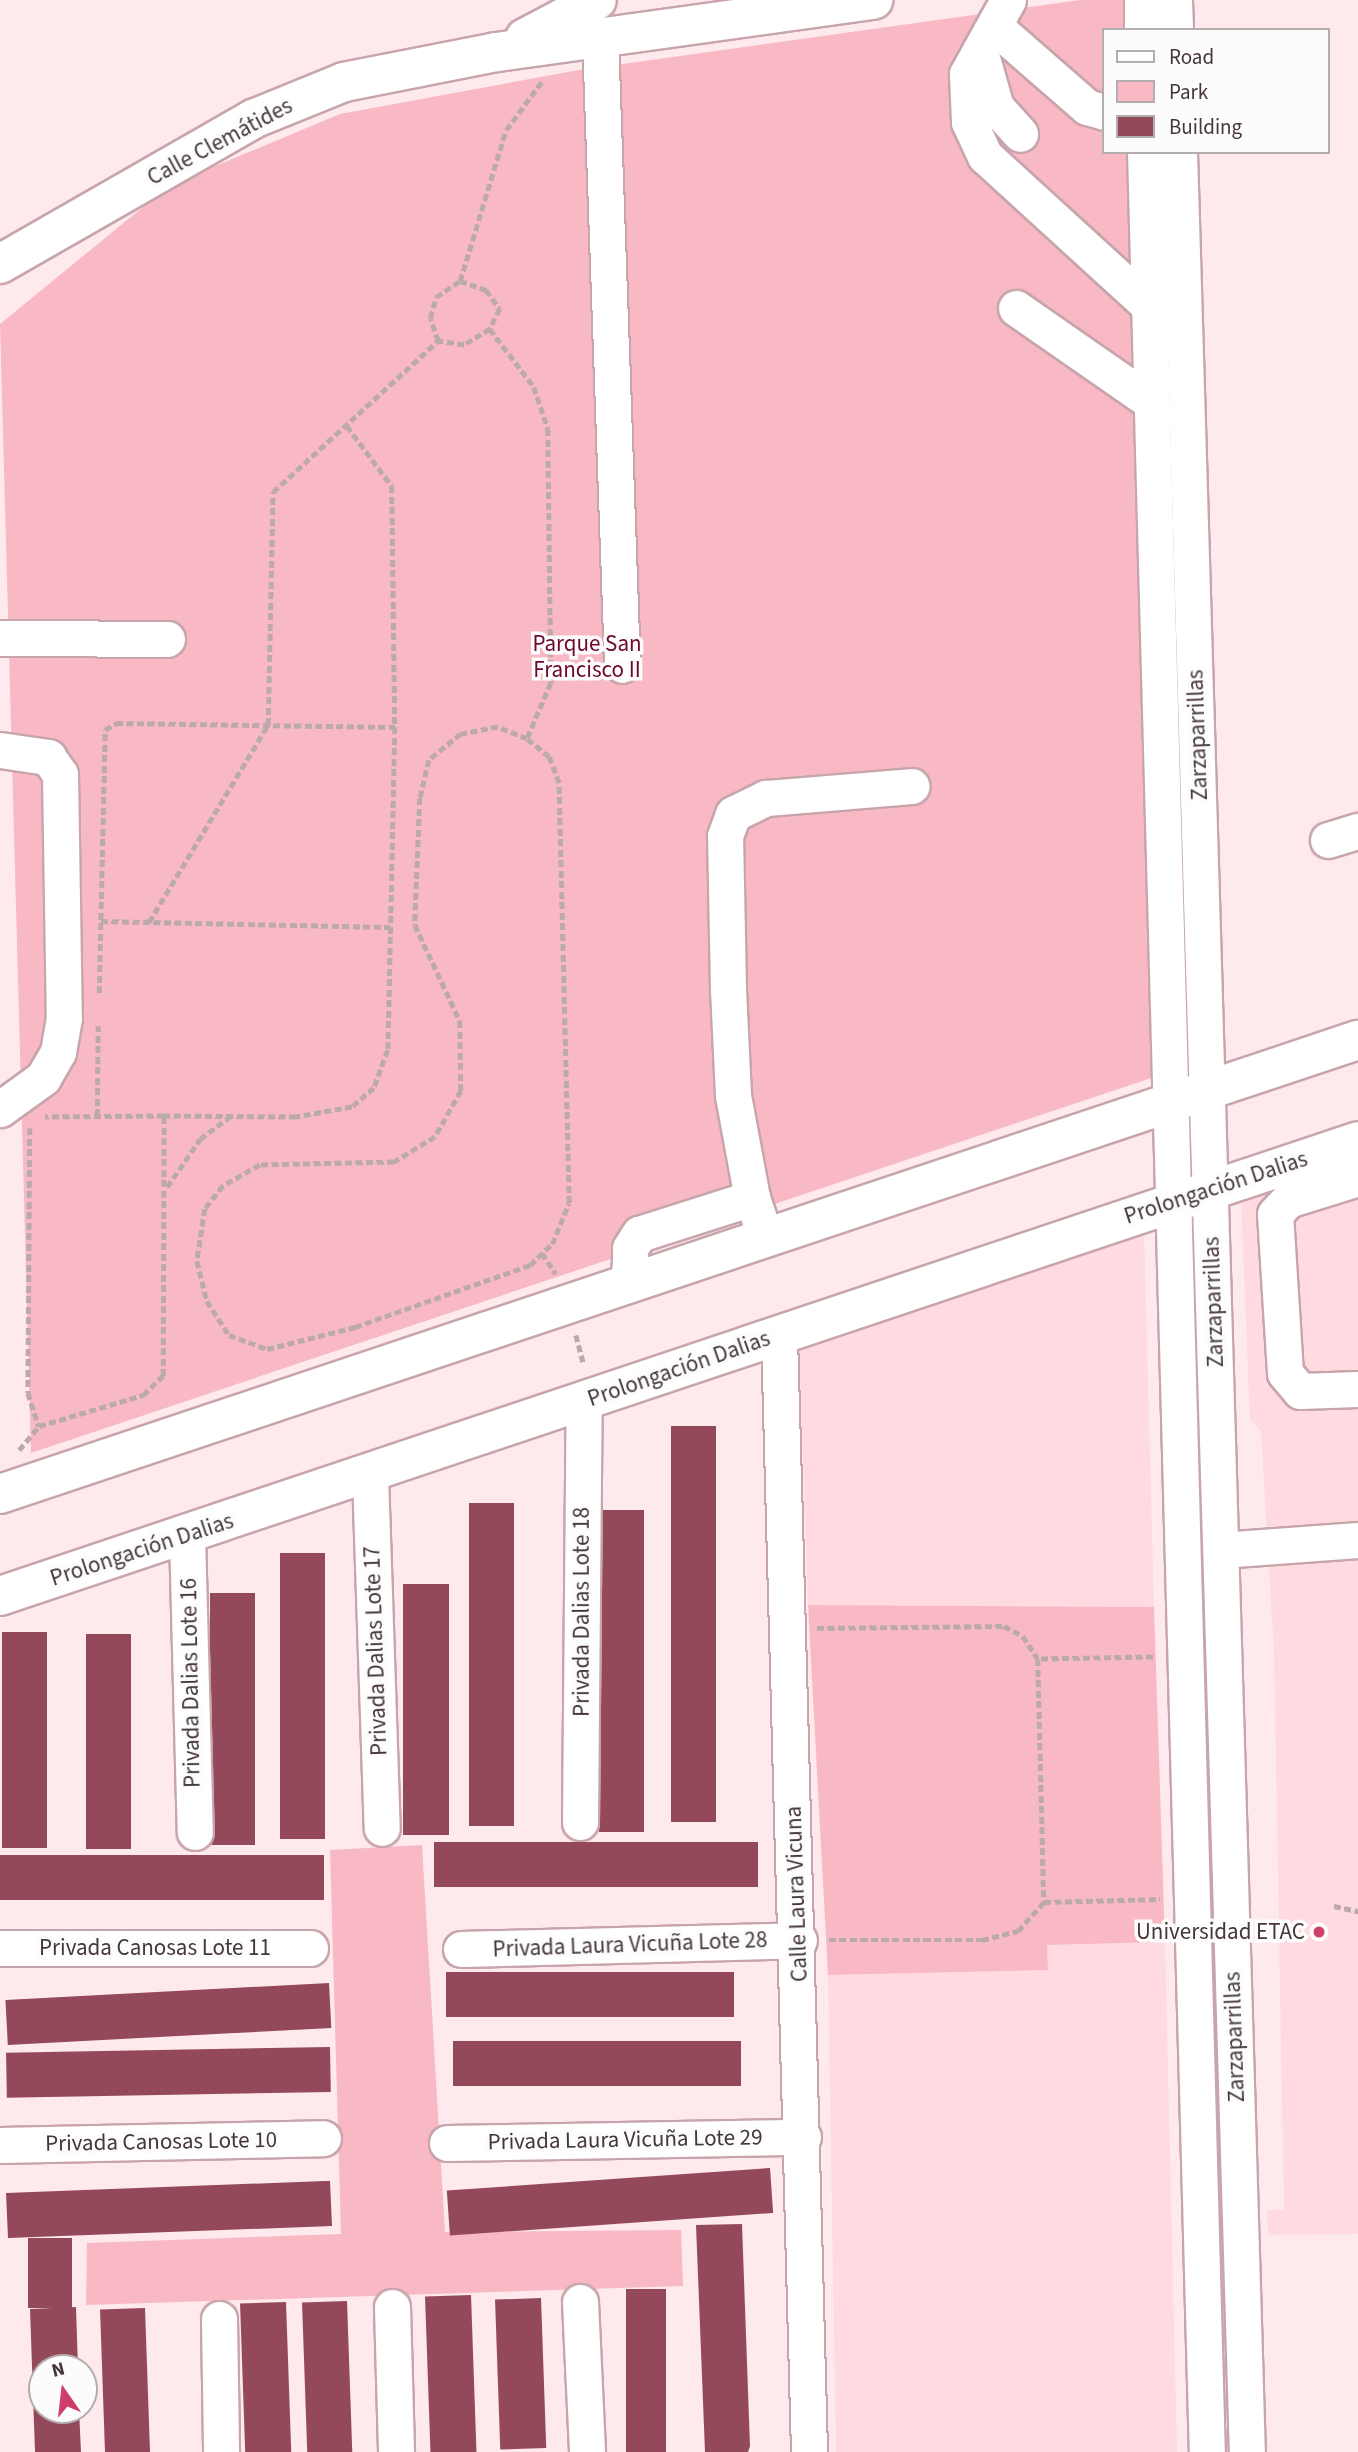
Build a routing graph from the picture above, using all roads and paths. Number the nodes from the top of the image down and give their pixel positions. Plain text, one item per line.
1 (597, 0) edge
2 (873, 0) edge
3 (1142, 0) edge
4 (1174, 0) edge
5 (994, 26) edge
6 (1142, 28) edge
7 (1175, 28) edge
8 (585, 40) junction
9 (497, 52) junction
10 (1102, 111) edge
11 (1020, 134) dead end
12 (1145, 154) edge
13 (1179, 154) edge
14 (0, 264) edge
15 (460, 281) junction
16 (1149, 305) junction
17 (1016, 308) dead end
18 (490, 329) junction
19 (438, 341) junction
20 (1151, 402) junction
21 (347, 426) junction
22 (0, 638) edge
23 (167, 639) dead end
24 (622, 665) dead end
25 (268, 724) junction
26 (395, 727) junction
27 (527, 739) junction
28 (0, 750) edge
29 (912, 786) dead end
30 (62, 921) junction
31 (101, 921) junction
32 (149, 922) junction
33 (390, 927) junction
34 (99, 1005) dead end
35 (99, 1019) dead end
36 (1358, 1040) edge
37 (1209, 1091) junction
38 (1168, 1105) junction
39 (0, 1109) edge
40 (97, 1116) junction
41 (164, 1116) junction
42 (232, 1116) junction
43 (1358, 1141) edge
44 (1358, 1178) edge
45 (167, 1187) junction
46 (1193, 1195) junction
47 (752, 1198) junction
48 (767, 1239) junction
49 (629, 1284) junction
50 (568, 1305) junction
51 (779, 1335) junction
52 (1358, 1389) edge
53 (589, 1400) junction
54 (370, 1475) junction
55 (0, 1494) edge
56 (187, 1535) junction
57 (1358, 1540) edge
58 (1221, 1550) junction
59 (0, 1596) edge
60 (789, 1628) junction
61 (1187, 1656) junction
62 (1038, 1659) junction
63 (580, 1822) dead end
64 (382, 1828) dead end
65 (195, 1832) dead end
66 (1193, 1898) junction
67 (1044, 1902) junction
68 (1334, 1906) dead end
69 (1358, 1911) edge
70 (799, 1940) junction
71 (0, 1948) edge
72 (310, 1948) dead end
73 (461, 1949) dead end
74 (803, 2137) junction
75 (323, 2138) dead end
76 (447, 2143) dead end
77 (0, 2145) edge
78 (580, 2302) dead end
79 (391, 2307) dead end
80 (219, 2319) dead end
81 (221, 2452) edge
82 (396, 2452) edge
83 (587, 2452) edge
84 (809, 2452) edge
85 (1207, 2452) edge
86 (1247, 2452) edge

1 - 9 main road, Calle Clemátides
2 - 8 main road, Calle Clemátides
3 - 6 street
4 - 7 street
5 - 10 street
5 - 11 street
5 - 16 street
8 - 9 main road, Calle Clemátides
8 - 15 path
8 - 24 street
9 - 14 main road, Calle Clemátides
12 - 16 street, Zarzaparrillas
13 - 37 street, Zarzaparrillas
15 - 18 path
15 - 19 path
16 - 20 street, Zarzaparrillas
17 - 20 street
18 - 19 path
18 - 27 path
19 - 21 path
20 - 38 street, Zarzaparrillas
21 - 25 path
21 - 26 path
22 - 23 street
25 - 26 path
25 - 31 path
25 - 32 path
26 - 33 path
27 - 27 path
28 - 30 street
29 - 47 street
30 - 31 path
30 - 39 street
31 - 32 path
31 - 34 path
32 - 33 path
33 - 42 path
35 - 40 path
36 - 37 main road
37 - 38 main road
37 - 46 street, Zarzaparrillas
38 - 46 street, Zarzaparrillas
38 - 48 main road
40 - 41 path
40 - 45 path
41 - 42 path
41 - 45 path
42 - 45 path
43 - 46 main road, Prolongación Dalias
44 - 52 street
46 - 51 main road, Prolongación Dalias
46 - 58 street, Zarzaparrillas
46 - 61 street, Zarzaparrillas
47 - 48 street
47 - 49 street
48 - 49 main road
49 - 50 main road
50 - 53 path
50 - 55 main road
51 - 53 main road, Prolongación Dalias
51 - 60 street, Calle Laura Vicuna
53 - 54 main road, Prolongación Dalias
53 - 63 street, Privada Dalias Lote 18
54 - 56 main road, Prolongación Dalias
54 - 64 street, Privada Dalias Lote 17
56 - 59 main road, Prolongación Dalias
56 - 65 street, Privada Dalias Lote 16
57 - 58 street
58 - 86 street, Zarzaparrillas
60 - 62 path
60 - 70 street, Calle Laura Vicuna
61 - 62 path
61 - 66 street, Zarzaparrillas
62 - 67 path
66 - 67 path
66 - 85 street, Zarzaparrillas
67 - 70 path
68 - 69 path
70 - 73 street, Privada Laura Vicuña Lote 28
70 - 74 street, Calle Laura Vicuna
71 - 72 street, Privada Canosas Lote 11
74 - 76 street, Privada Laura Vicuña Lote 29
74 - 84 street, Calle Laura Vicuna
75 - 77 street, Privada Canosas Lote 10
78 - 83 street
79 - 82 street
80 - 81 street

